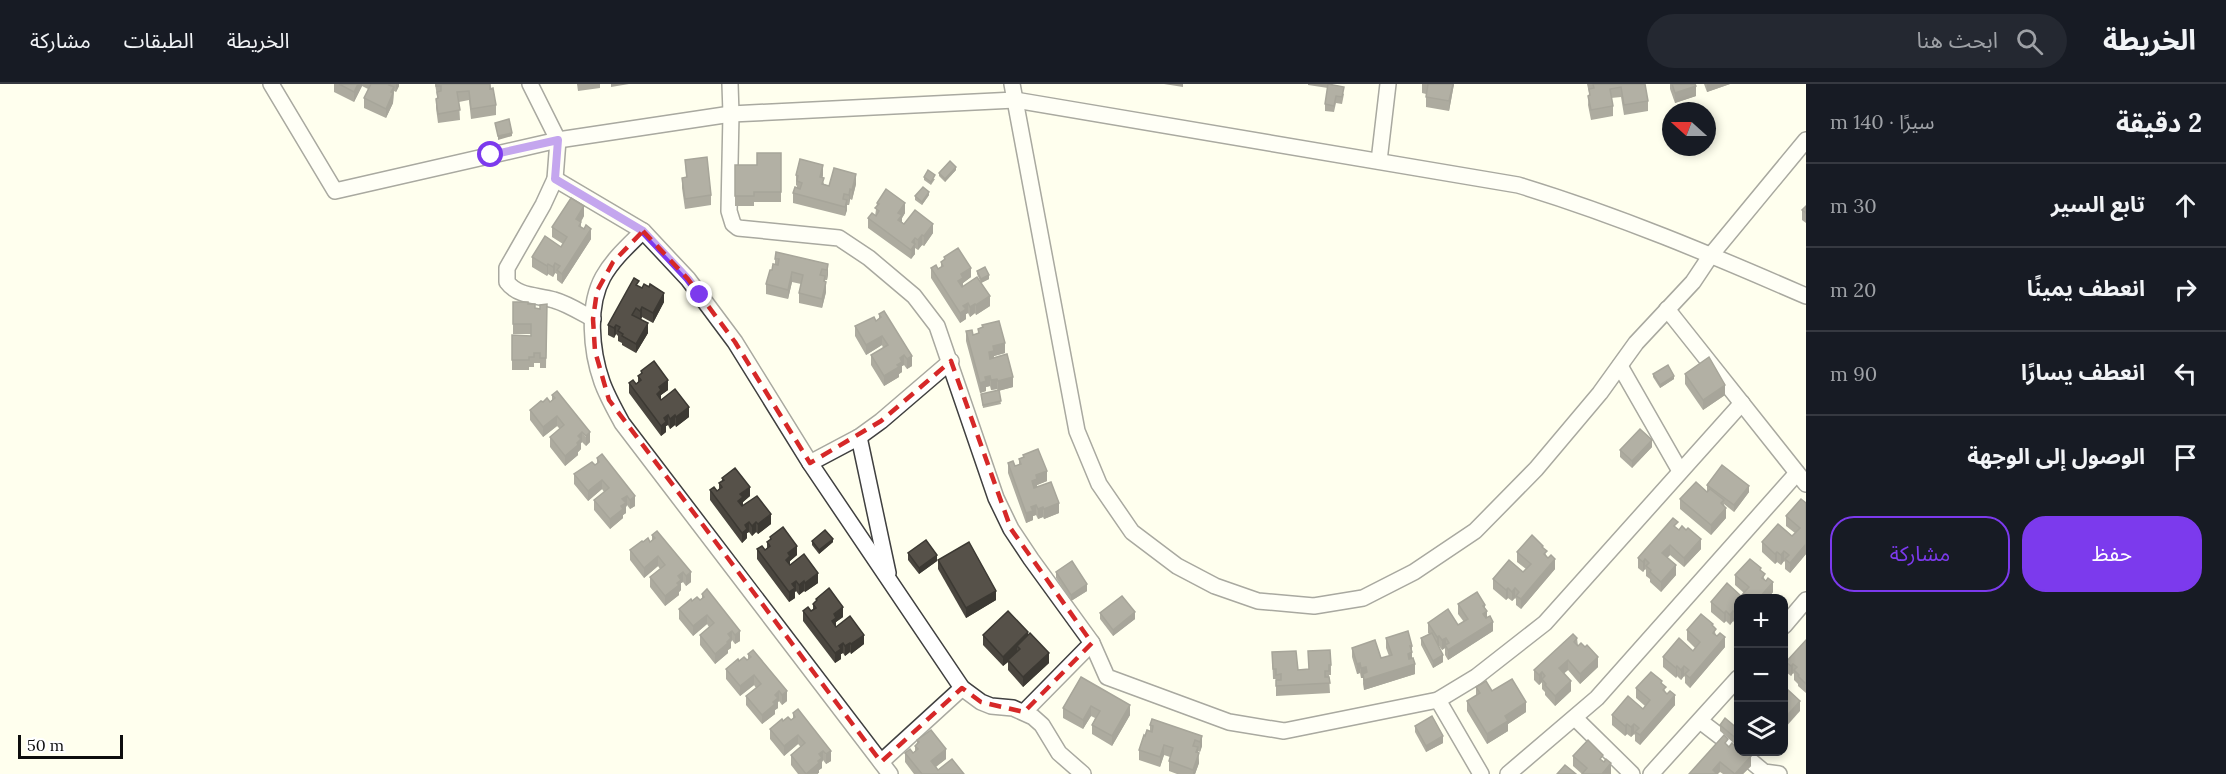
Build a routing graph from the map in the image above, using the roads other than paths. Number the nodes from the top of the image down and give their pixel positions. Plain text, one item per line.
1 (271, 84) edge
2 (530, 84) edge
3 (730, 84) edge
4 (1012, 84) edge
5 (1388, 84) edge
6 (1014, 100) junction
7 (732, 114) junction
8 (558, 140) junction
9 (1806, 140) edge
10 (1379, 161) junction
11 (555, 179) junction
12 (643, 231) junction
13 (1711, 255) junction
14 (1806, 296) edge
15 (1667, 309) junction
16 (593, 319) junction
17 (951, 361) junction
18 (1620, 366) junction
19 (1742, 403) junction
20 (859, 437) junction
21 (810, 463) junction
22 (1680, 471) junction
23 (1801, 478) edge
24 (890, 582) junction
25 (1806, 600) edge
26 (1788, 621) edge
27 (1092, 643) junction
28 (1734, 683) edge
29 (962, 688) junction
30 (1438, 700) junction
31 (1024, 712) junction
32 (1575, 718) junction
33 (1700, 721) junction
34 (1734, 747) edge
35 (1745, 756) edge
36 (886, 768) edge
37 (1654, 773) edge
38 (1083, 774) edge
39 (1481, 774) edge
40 (1508, 774) edge
41 (1632, 774) edge
42 (1779, 774) edge

1 - 8 street
2 - 8 street
3 - 7 street
4 - 6 street
5 - 10 street
6 - 7 street
6 - 10 street
6 - 18 street
7 - 8 street
7 - 17 street
8 - 11 street
9 - 13 street
10 - 13 street
11 - 12 street
11 - 16 street
12 - 16 street
12 - 21 street
13 - 14 street
13 - 15 street
15 - 18 street
15 - 19 street
16 - 36 street
17 - 20 street
17 - 27 street
18 - 22 street
19 - 22 street
19 - 23 street
20 - 21 street
20 - 24 street
21 - 24 street
22 - 30 street
23 - 32 street
24 - 29 street
25 - 26 street
27 - 30 street
27 - 31 street
28 - 33 street
29 - 31 street
29 - 36 street
30 - 39 street
31 - 38 street
32 - 40 street
32 - 41 street
33 - 34 street
33 - 37 street
35 - 42 street

